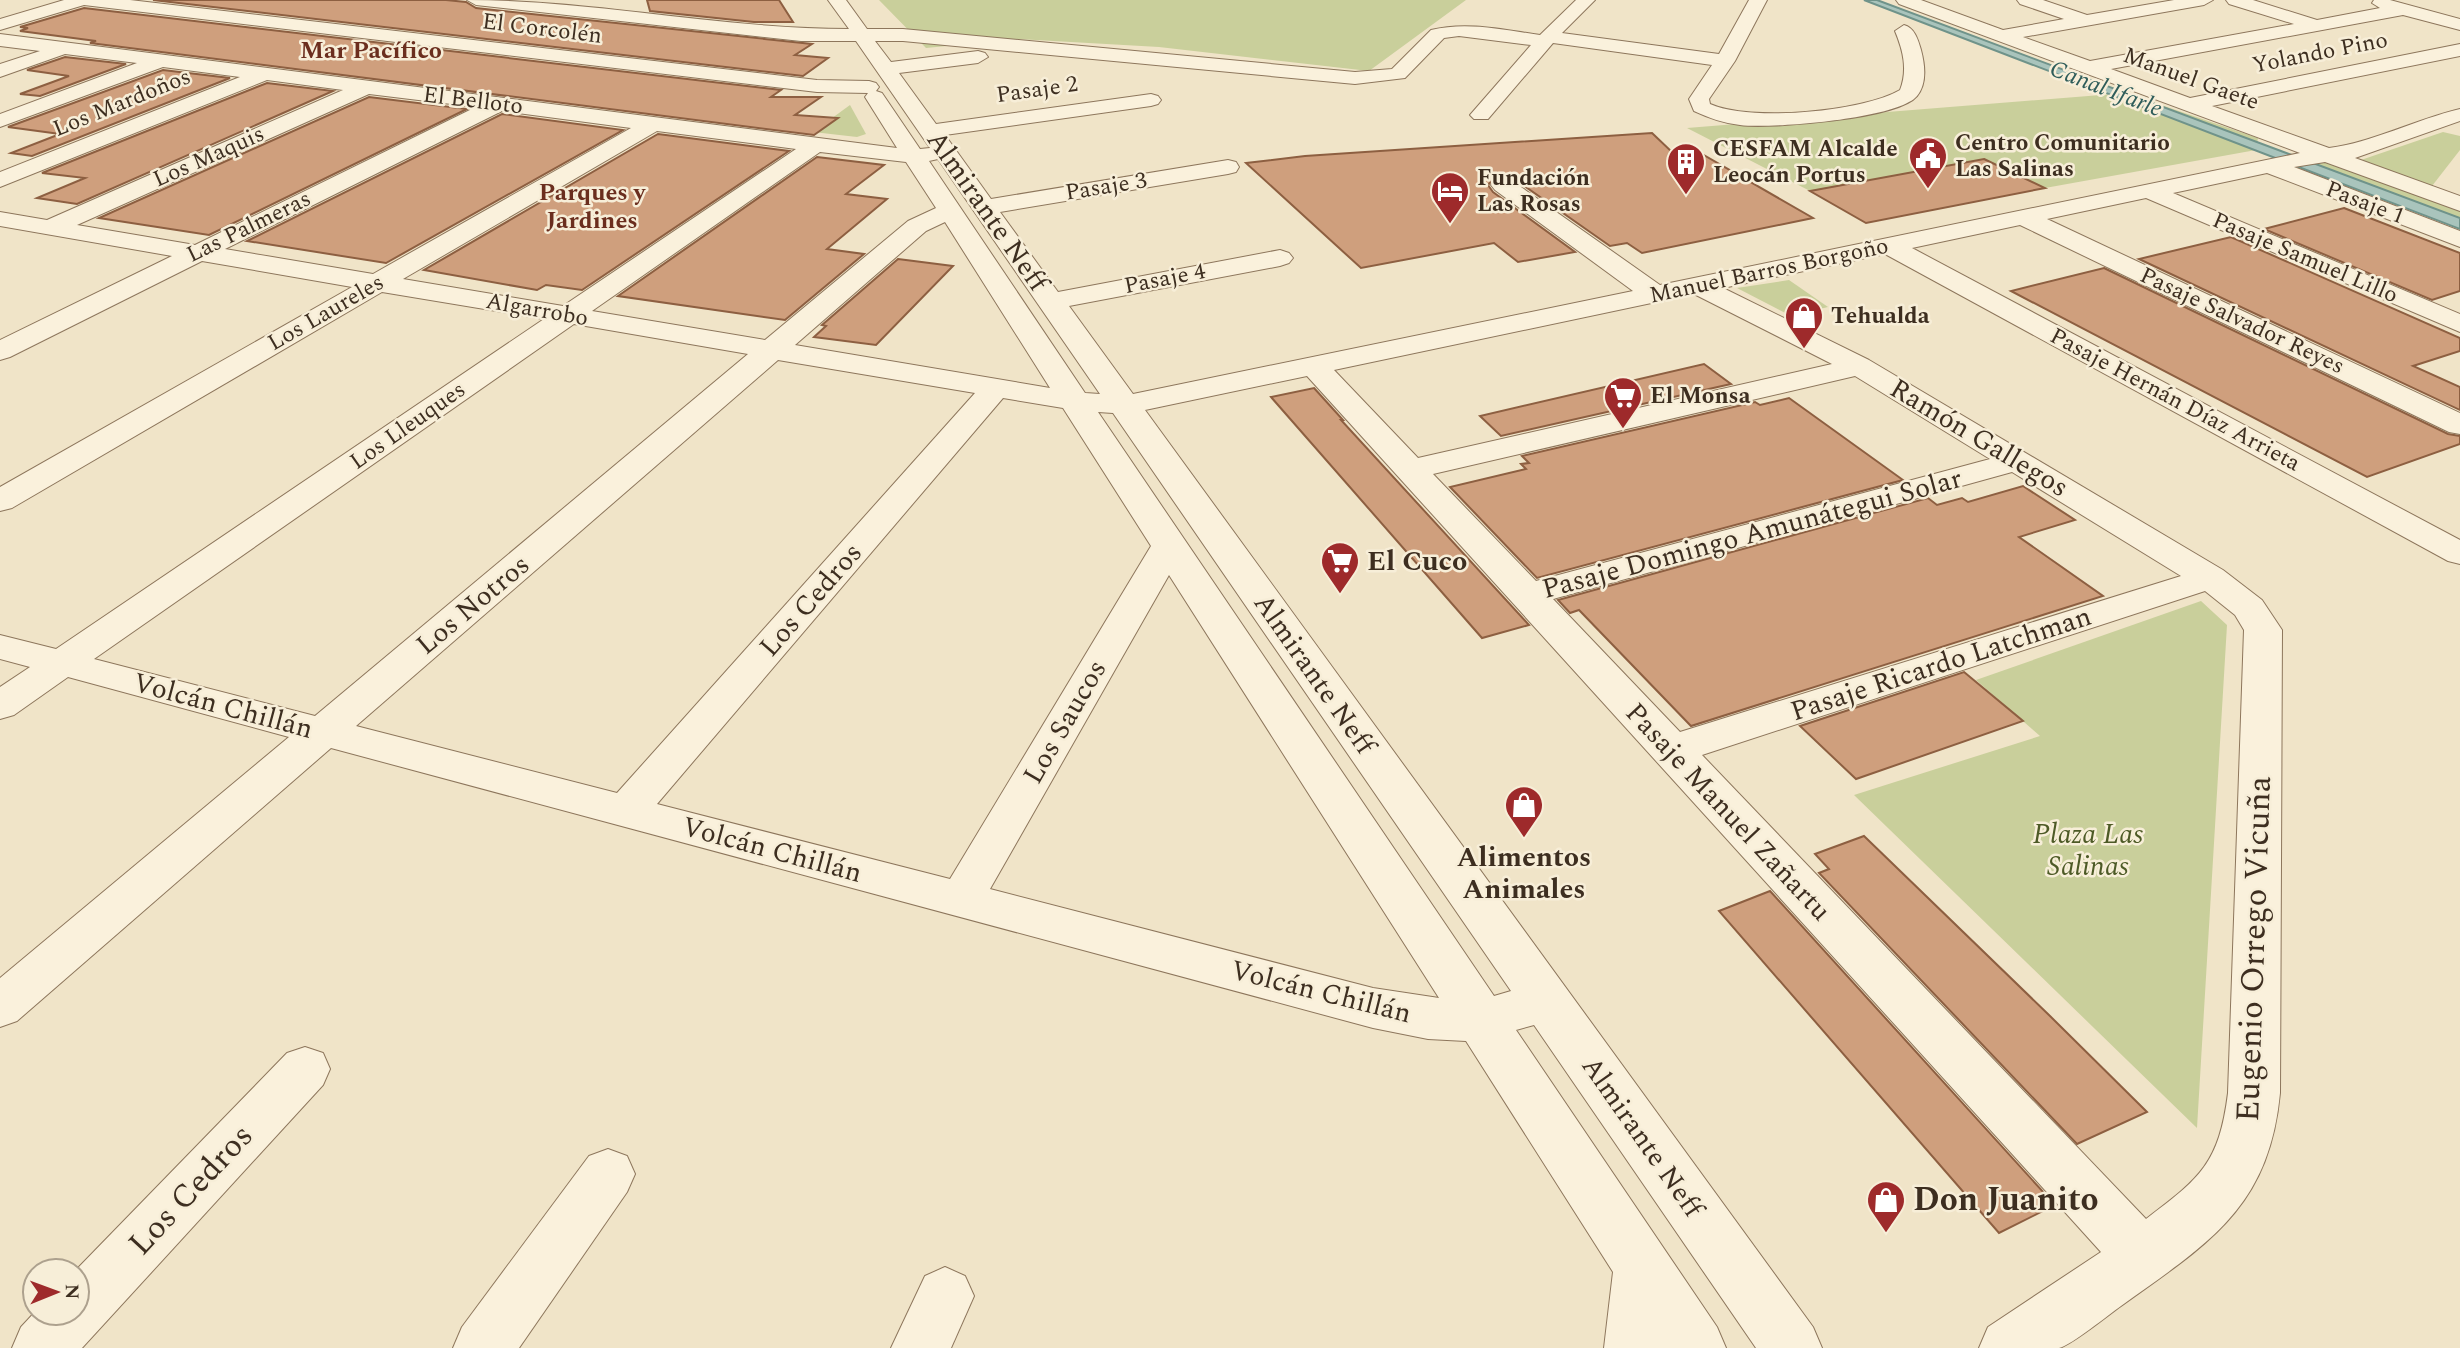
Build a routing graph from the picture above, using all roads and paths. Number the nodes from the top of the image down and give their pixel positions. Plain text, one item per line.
1 (83, 0) edge
2 (476, 0) edge
3 (814, 0) edge
4 (837, 0) edge
5 (1586, 0) edge
6 (1758, 0) edge
7 (1905, 0) edge
8 (2026, 0) edge
9 (2139, 0) edge
10 (2204, 0) edge
11 (2235, 0) edge
12 (2371, 0) edge
13 (504, 3) junction
14 (2162, 7) junction
15 (2404, 9) junction
16 (2086, 21) junction
17 (0, 25) edge
18 (2318, 25) junction
19 (2460, 25) edge
20 (1904, 31) dead end
21 (850, 35) junction
22 (2001, 36) junction
23 (2357, 37) dead end
24 (419, 39) junction
25 (1546, 39) junction
26 (0, 40) edge
27 (2384, 45) dead end
28 (65, 49) junction
29 (2460, 50) edge
30 (980, 57) dead end
31 (2424, 57) junction
32 (162, 61) junction
33 (1725, 61) junction
34 (2088, 67) junction
35 (2460, 68) edge
36 (886, 69) junction
37 (0, 71) edge
38 (264, 74) junction
39 (718, 75) junction
40 (869, 87) junction
41 (367, 88) junction
42 (694, 88) dead end
43 (1151, 100) dead end
44 (670, 102) dead end
45 (499, 104) junction
46 (2189, 104) junction
47 (1481, 115) dead end
48 (2460, 115) edge
49 (0, 121) edge
50 (643, 123) junction
51 (2423, 125) junction
52 (930, 131) junction
53 (2460, 132) edge
54 (816, 145) junction
55 (946, 153) junction
56 (914, 156) junction
57 (2319, 156) junction
58 (2277, 165) junction
59 (1228, 167) dead end
60 (0, 180) edge
61 (1503, 185) dead end
62 (2149, 191) junction
63 (2460, 204) edge
64 (967, 209) junction
65 (2024, 218) junction
66 (0, 219) edge
67 (42, 226) junction
68 (0, 240) edge
69 (2460, 240) edge
70 (1889, 246) junction
71 (199, 253) junction
72 (1280, 258) dead end
73 (378, 283) junction
74 (1698, 286) junction
75 (1656, 295) junction
76 (1051, 301) junction
77 (569, 315) junction
78 (2460, 324) edge
79 (774, 350) junction
80 (0, 351) edge
81 (1314, 366) junction
82 (1858, 366) junction
83 (996, 388) junction
84 (1073, 401) junction
85 (1125, 405) junction
86 (2460, 425) edge
87 (2017, 461) junction
88 (1410, 470) junction
89 (0, 501) edge
90 (1169, 544) junction
91 (2460, 554) edge
92 (2210, 578) junction
93 (1527, 595) junction
94 (2249, 608) joint
95 (0, 647) edge
96 (62, 663) junction
97 (0, 706) edge
98 (324, 732) junction
99 (1671, 750) junction
100 (625, 811) junction
101 (961, 900) junction
102 (1545, 1001) junction
103 (0, 1007) edge
104 (1482, 1021) junction
105 (305, 1069) dead end
106 (608, 1174) dead end
107 (2143, 1257) junction
108 (1642, 1266) junction
109 (91, 1296) edge
110 (945, 1296) dead end
111 (62, 1327) edge
112 (43, 1348) edge
113 (483, 1348) edge
114 (921, 1348) edge
115 (1634, 1348) edge
116 (1696, 1348) edge
117 (1792, 1348) edge
118 (2009, 1348) edge

1 - 17 street
1 - 24 street, El Corcolén
2 - 13 street
3 - 21 street, Almirante Neff
4 - 21 street, Almirante Neff
5 - 25 street
6 - 33 street
7 - 22 street, Manuel Gaete
8 - 16 street
9 - 14 street
10 - 14 street
11 - 18 street
12 - 15 street
13 - 21 street
13 - 24 street
14 - 16 street
15 - 18 street
15 - 19 street
16 - 22 street
18 - 23 street
18 - 34 street
20 - 33 street
21 - 25 street
21 - 36 street, Almirante Neff
21 - 40 street, Almirante Neff
22 - 34 street, Manuel Gaete
24 - 39 street, El Corcolén
25 - 33 street
25 - 47 street
26 - 28 street, El Belloto
27 - 31 street
28 - 32 street, El Belloto
28 - 37 street
29 - 31 street, Yolando Pino
30 - 36 street
31 - 35 street
31 - 46 street, Yolando Pino
32 - 38 street, El Belloto
32 - 49 street
34 - 46 street, Manuel Gaete
36 - 52 street, Almirante Neff
38 - 41 street, El Belloto
38 - 60 street, Los Mardoños
39 - 40 street, El Corcolén
39 - 42 street
40 - 56 street, Almirante Neff
41 - 45 street, El Belloto
41 - 67 street, Los Maquis
43 - 52 street, Pasaje 2
44 - 50 street, Los Laureles
45 - 50 street, El Belloto
45 - 71 street, Las Palmeras
46 - 57 street, Manuel Gaete
48 - 51 street, Manuel Barros Borgoño
50 - 54 street, El Belloto
50 - 73 street, Los Laureles
51 - 53 street
51 - 57 street, Manuel Barros Borgoño
52 - 55 street, Almirante Neff
54 - 56 street, El Belloto
54 - 77 street, Los Lleuques
55 - 56 street, El Belloto
55 - 64 street, Almirante Neff
56 - 64 street, Almirante Neff
57 - 58 street, Manuel Barros Borgoño
57 - 63 street, Manuel Gaete
58 - 62 street, Manuel Barros Borgoño
58 - 69 street, Pasaje 1
59 - 64 street, Pasaje 3
61 - 75 street
62 - 65 street, Manuel Barros Borgoño
62 - 78 street, Pasaje Samuel Lillo
64 - 76 street, Almirante Neff
64 - 79 street, Los Notros
64 - 84 street, Almirante Neff
65 - 70 street, Manuel Barros Borgoño
65 - 86 street, Pasaje Salvador Reyes
66 - 67 street, Algarrobo
67 - 68 street, Los Maquis
67 - 71 street, Algarrobo
70 - 74 street, Manuel Barros Borgoño
70 - 91 street, Pasaje Hernán Díaz Arrieta
71 - 73 street, Algarrobo
71 - 80 street, Las Palmeras
72 - 76 street, Pasaje 4
73 - 77 street, Algarrobo
73 - 89 street, Los Laureles
74 - 75 street, Manuel Barros Borgoño
74 - 82 street, Ramón Gallegos
75 - 81 street, Manuel Barros Borgoño
76 - 85 street, Almirante Neff
77 - 79 street, Algarrobo
77 - 96 street, Los Lleuques
79 - 83 street, Algarrobo
79 - 98 street, Los Notros
81 - 85 street, Manuel Barros Borgoño
81 - 88 street, Pasaje Manuel Zañartu
82 - 87 street, Ramón Gallegos
82 - 88 street
83 - 84 street, Algarrobo
83 - 100 street, Los Cedros
84 - 85 street, Manuel Barros Borgoño
84 - 90 street, Almirante Neff
85 - 102 street, Almirante Neff
87 - 92 street, Ramón Gallegos
87 - 93 street, Pasaje Domingo Amunátegui Solar
88 - 93 street, Pasaje Manuel Zañartu
90 - 101 street, Los Saucos
90 - 104 street, Almirante Neff
92 - 94 street, Ramón Gallegos
92 - 99 street, Pasaje Ricardo Latchman
93 - 99 street, Pasaje Manuel Zañartu
94 - 107 street, Eugenio Orrego Vicuña
95 - 96 street, Volcán Chillán
96 - 97 street, Los Lleuques
96 - 98 street, Volcán Chillán
98 - 100 street, Volcán Chillán
98 - 103 street, Los Notros
99 - 107 street, Pasaje Manuel Zañartu
100 - 101 street, Volcán Chillán
101 - 104 street, Volcán Chillán
102 - 104 street, Volcán Chillán
102 - 117 street, Almirante Neff
104 - 108 street, Almirante Neff
105 - 109 street, Los Cedros
106 - 113 street
107 - 118 street, Eugenio Orrego Vicuña
108 - 115 street
108 - 116 street, Almirante Neff
110 - 114 street
111 - 112 street, Los Cedros

